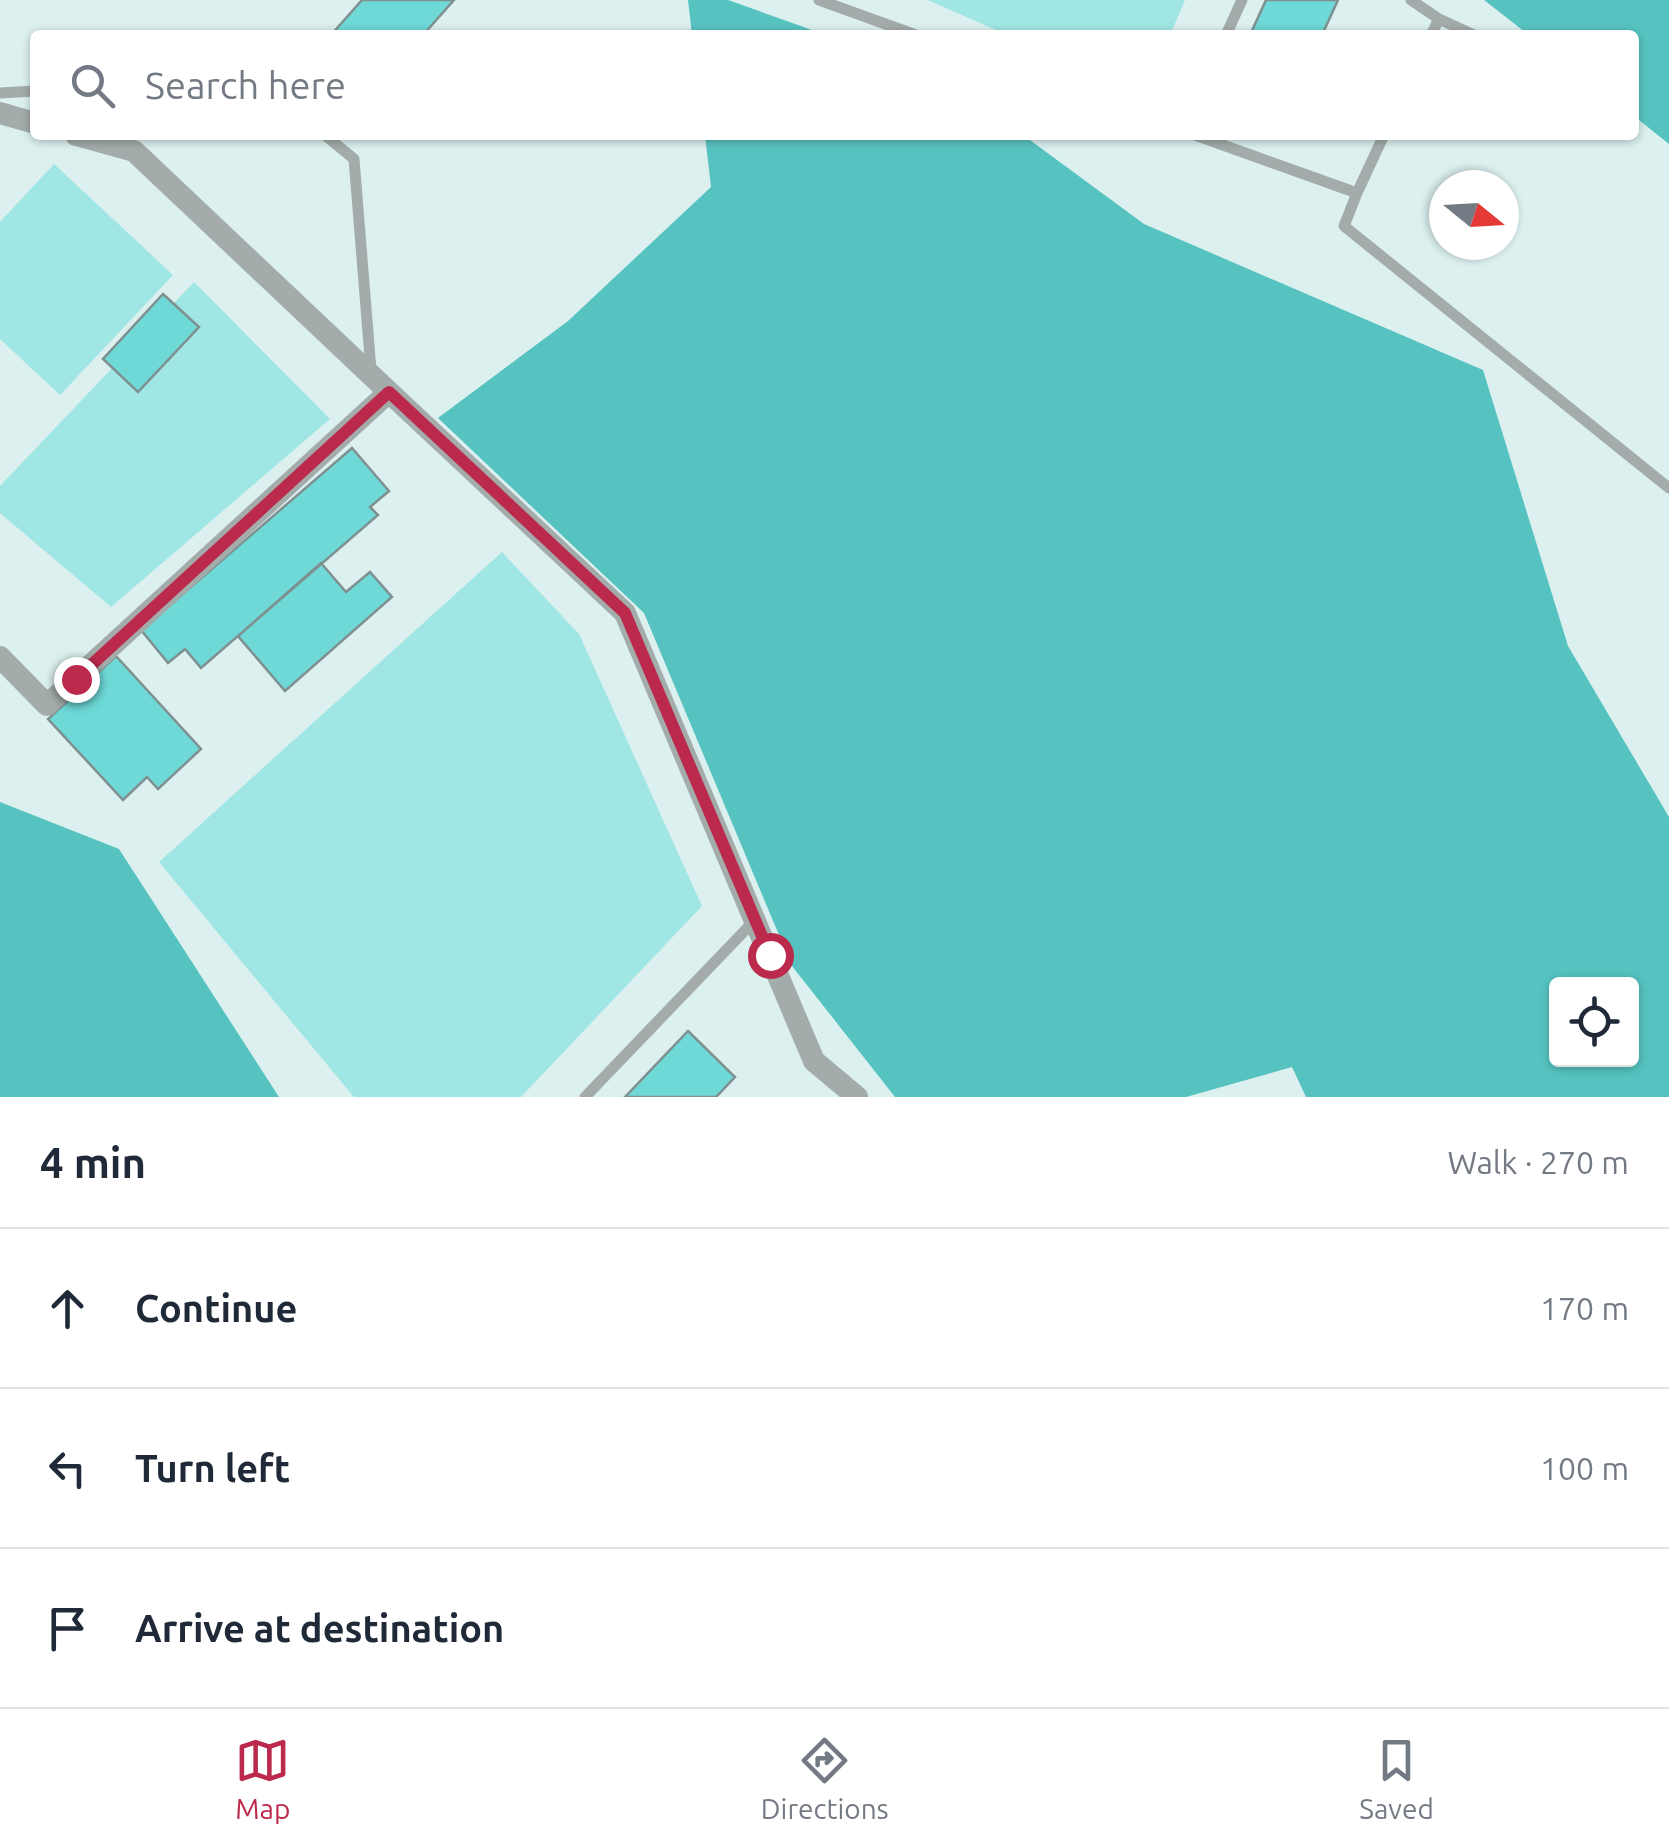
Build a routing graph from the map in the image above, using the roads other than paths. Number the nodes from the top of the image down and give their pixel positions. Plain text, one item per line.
1 (819, 0) edge
2 (1242, 0) edge
3 (1411, 0) edge
4 (1439, 19) junction
5 (902, 30) edge
6 (1228, 30) edge
7 (1434, 30) edge
8 (1463, 30) edge
9 (30, 91) edge
10 (0, 93) edge
11 (0, 114) edge
12 (30, 123) edge
13 (93, 140) edge
14 (331, 140) edge
15 (1209, 140) edge
16 (1382, 140) edge
17 (1356, 193) junction
18 (371, 374) junction
19 (389, 392) junction
20 (1669, 488) edge
21 (0, 657) edge
22 (754, 920) junction
23 (585, 1097) edge
24 (857, 1097) edge

1 - 5 lane
2 - 6 lane
3 - 4 lane
4 - 7 lane
4 - 8 lane
9 - 10 lane
11 - 12 street
13 - 18 street
14 - 18 lane
15 - 17 lane
16 - 17 lane
17 - 20 lane
18 - 19 street
19 - 21 street
19 - 22 street
22 - 23 lane
22 - 24 street

